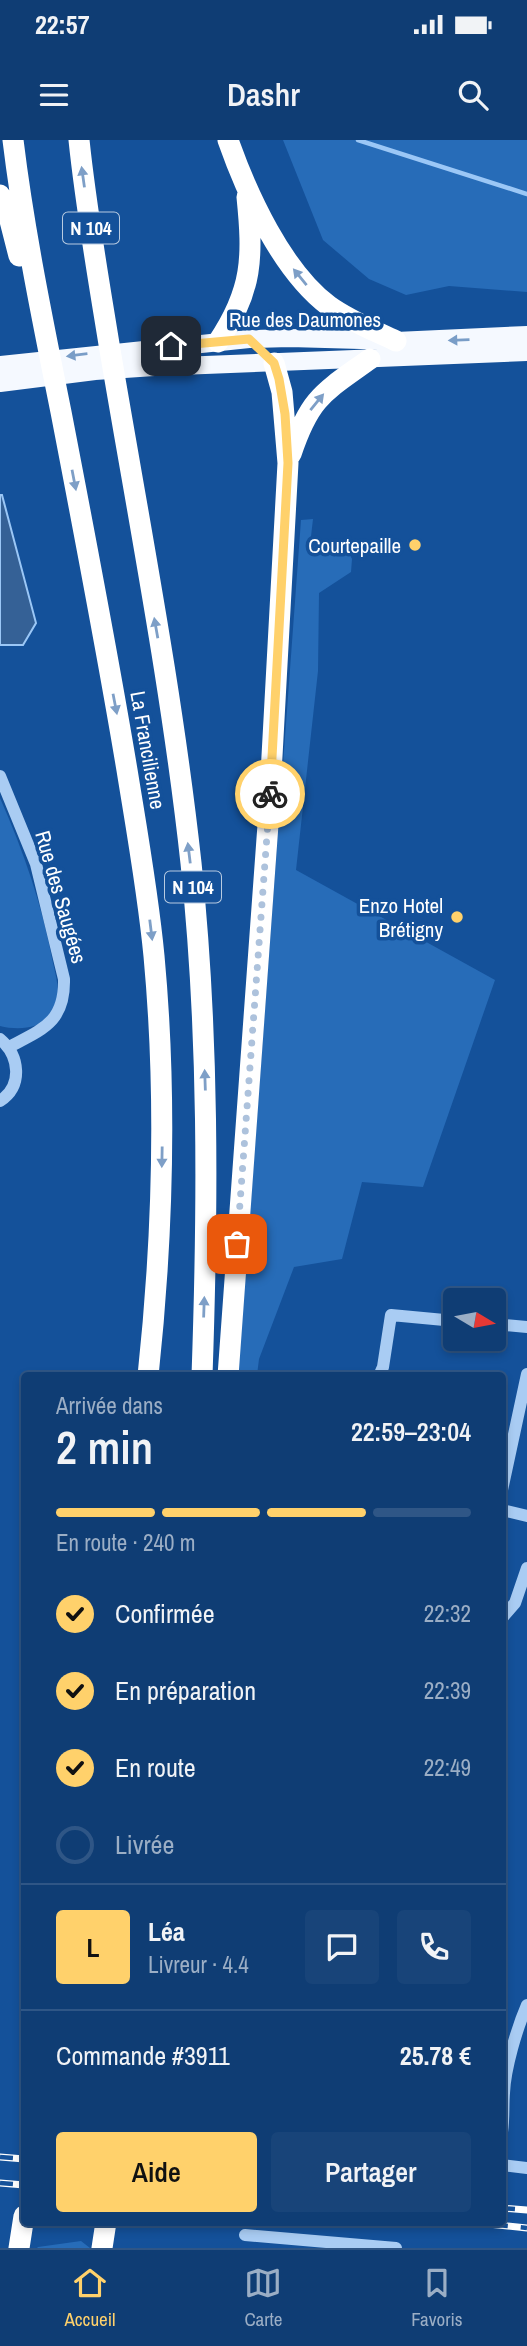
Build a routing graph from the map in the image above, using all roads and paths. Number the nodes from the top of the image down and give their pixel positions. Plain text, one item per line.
1 (13, 140) edge
2 (79, 140) edge
3 (228, 140) edge
4 (246, 188) junction
5 (0, 195) edge
6 (38, 293) junction
7 (527, 335) edge
8 (249, 339) junction
9 (396, 341) junction
10 (218, 342) junction
11 (527, 352) edge
12 (370, 359) junction
13 (274, 363) junction
14 (0, 365) edge
15 (196, 365) junction
16 (0, 383) edge
17 (288, 463) junction
18 (0, 776) edge
19 (5, 1043) edge
20 (0, 1101) edge
21 (443, 1320) edge
22 (506, 1325) edge
23 (527, 1327) edge
24 (148, 1372) edge
25 (202, 1372) edge
26 (228, 1372) edge
27 (381, 1372) edge
28 (527, 1374) edge
29 (506, 1471) edge
30 (506, 1511) edge
31 (527, 1516) edge
32 (527, 1568) edge
33 (506, 1613) edge
34 (527, 2005) edge
35 (506, 2082) edge
36 (506, 2165) edge
37 (527, 2168) edge
38 (22, 2226) edge
39 (105, 2226) edge
40 (244, 2235) dead end
41 (19, 2248) edge
42 (102, 2248) edge
43 (396, 2248) edge

1 - 6 highway, La Francilienne / N 104
25 -> 2 highway, La Francilienne / N 104
3 - 4 highway
9 -> 4 highway
4 - 10 highway
5 - 6 highway
6 -> 24 highway, La Francilienne / N 104
7 -> 9 main road, Rue des Daumones
8 - 9 main road, Rue des Daumones
8 - 10 main road, Rue des Daumones
8 - 13 main road
10 -> 14 main road, Rue des Daumones
10 - 15 main road
11 - 12 main road, Rue des Daumones
12 - 13 main road, Rue des Daumones
17 -> 12 highway
13 - 15 main road, Rue des Daumones
13 - 17 highway
15 - 16 main road, Rue des Daumones
17 - 26 highway
18 - 19 street, Rue des Saugées
19 - 20 street
21 - 27 street
22 - 23 street
28 - 29 street
30 - 31 street
32 - 33 street
34 - 35 street
36 - 37 street
38 - 41 highway
39 - 42 highway
40 - 43 street

